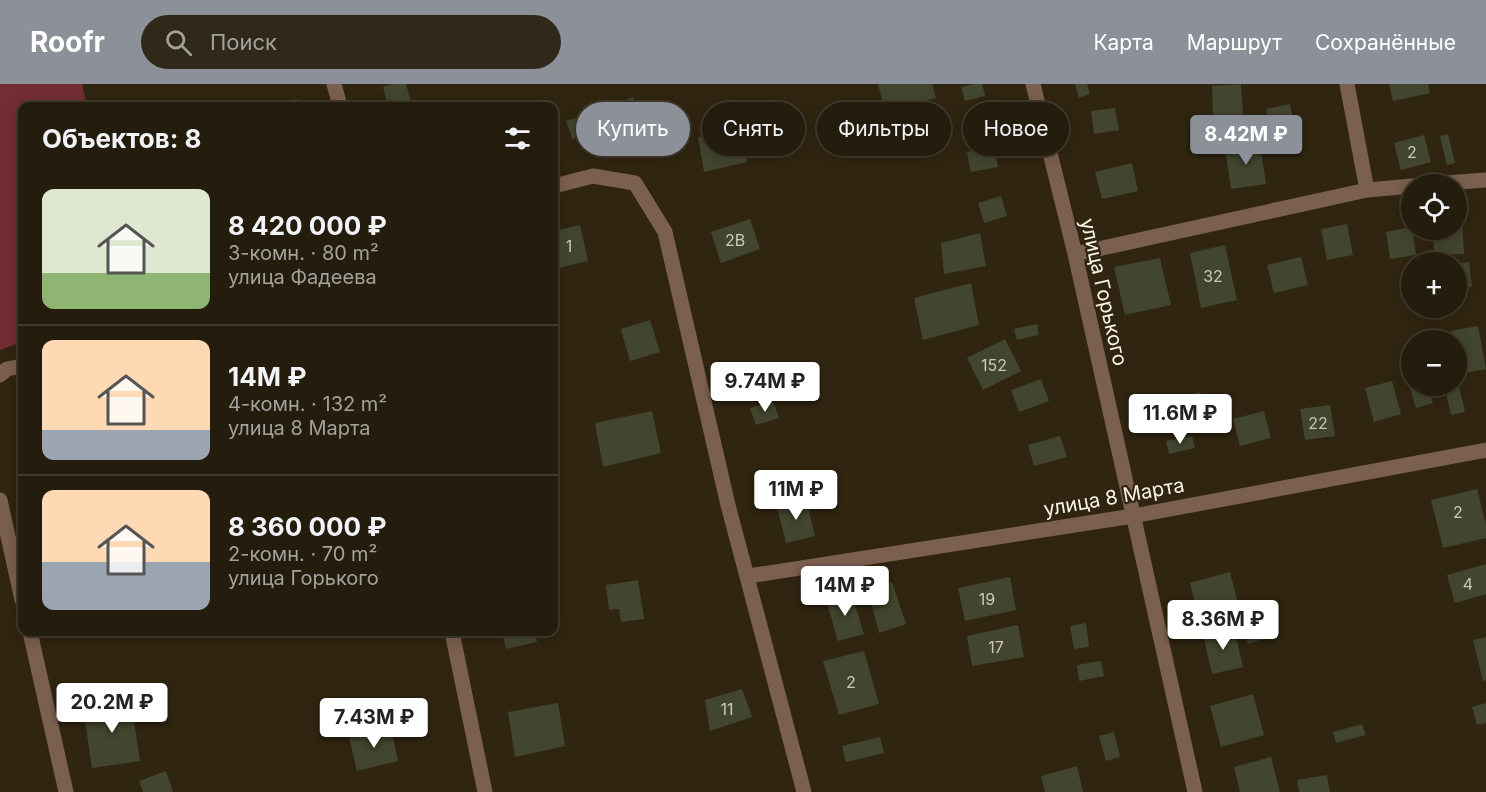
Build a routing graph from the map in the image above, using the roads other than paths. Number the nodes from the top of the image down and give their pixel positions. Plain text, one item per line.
1 (334, 84) edge
2 (1033, 84) edge
3 (1347, 84) edge
4 (339, 102) edge
5 (1486, 180) edge
6 (1467, 181) edge
7 (558, 185) edge
8 (1401, 187) edge
9 (1366, 190) junction
10 (1075, 254) junction
11 (18, 367) edge
12 (0, 375) edge
13 (1486, 450) edge
14 (0, 500) edge
15 (1133, 516) junction
16 (748, 576) junction
17 (18, 582) edge
18 (31, 636) edge
19 (453, 636) edge
20 (66, 792) edge
21 (484, 792) edge
22 (804, 792) edge
23 (1195, 792) edge

1 - 4 street
2 - 10 street, улица Горького
3 - 9 street
5 - 6 street
7 - 16 street
8 - 9 street
9 - 10 street
10 - 15 street, улица Горького
11 - 12 street
13 - 15 street, улица 8 Марта
14 - 17 street
15 - 16 street, улица 8 Марта
15 - 23 street, улица Горького
16 - 22 street
18 - 20 street
19 - 21 street

